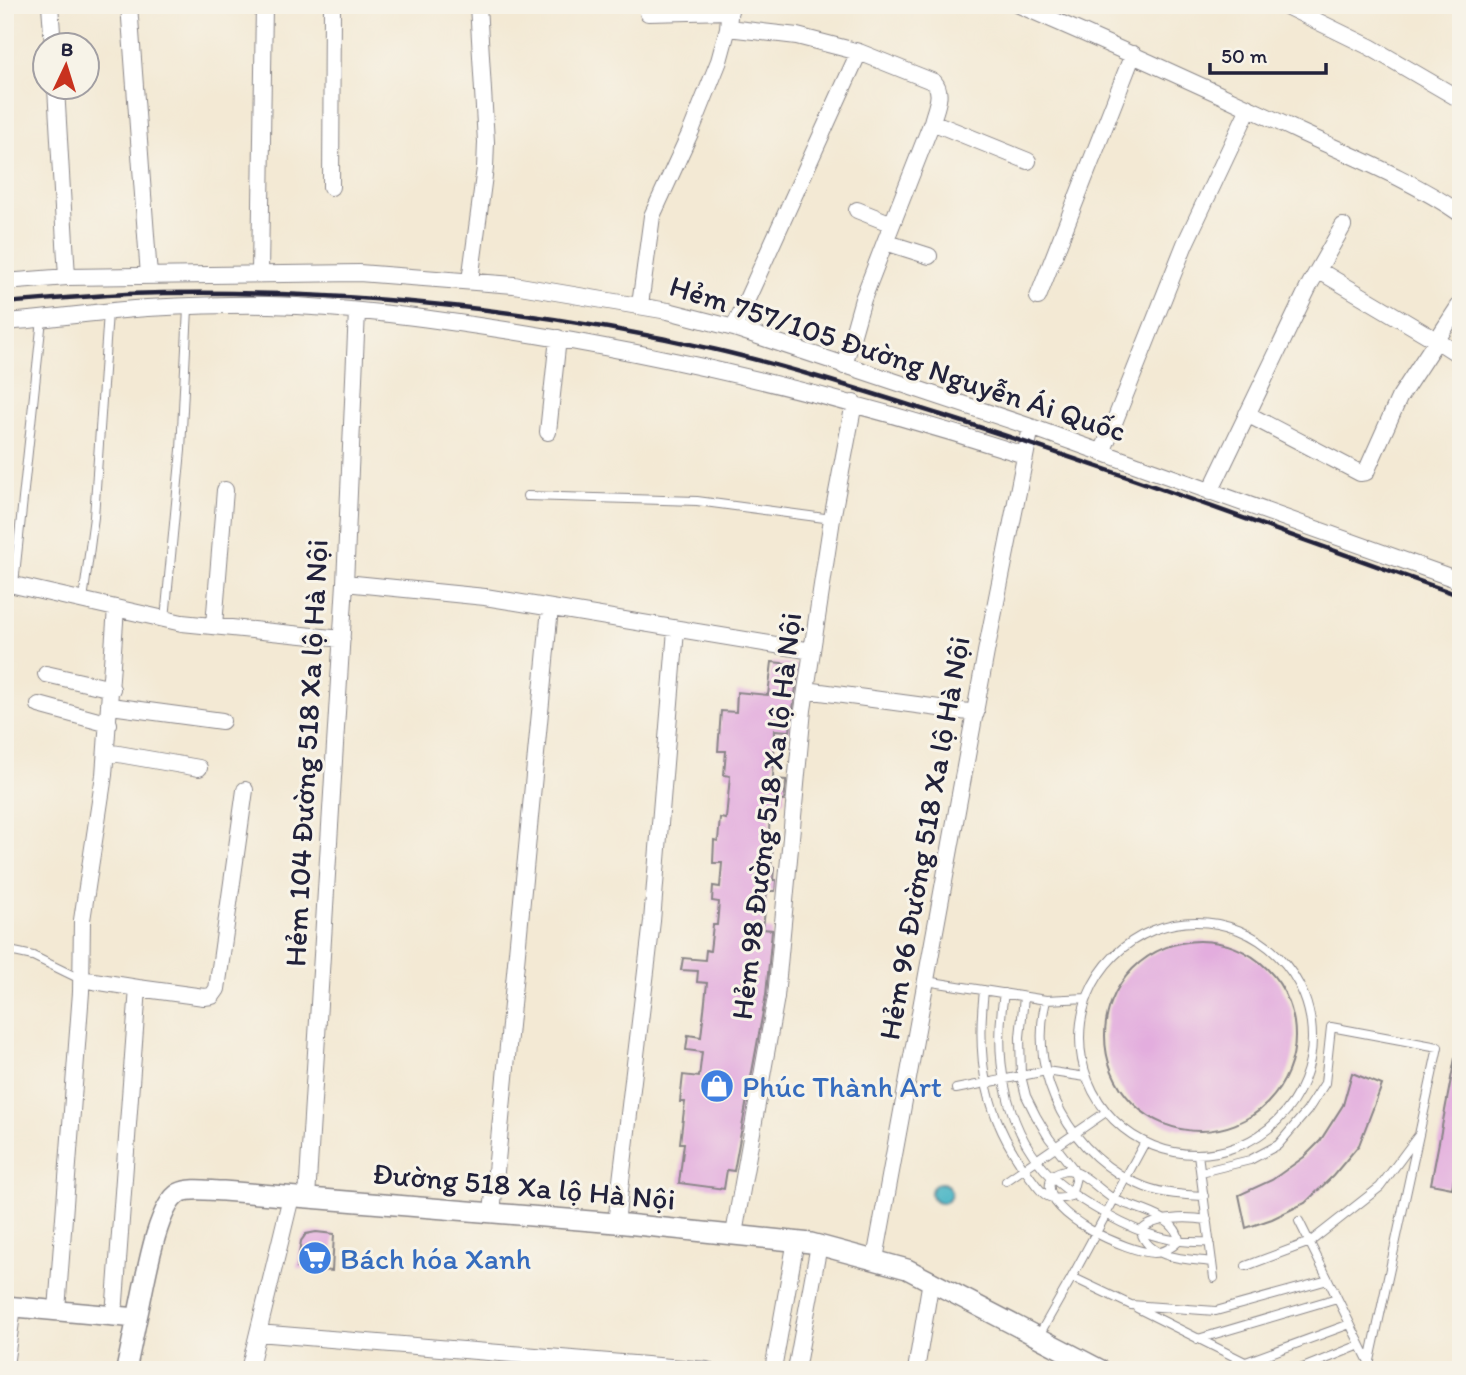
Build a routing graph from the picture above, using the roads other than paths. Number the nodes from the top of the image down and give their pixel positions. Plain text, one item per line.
1 (50, 5) edge
2 (129, 5) edge
3 (264, 5) edge
4 (332, 5) edge
5 (478, 5) edge
6 (1019, 5) edge
7 (1284, 5) edge
8 (730, 8) edge
9 (648, 13) dead end
10 (728, 28) junction
11 (52, 32) edge
12 (859, 52) junction
13 (1133, 54) junction
14 (1461, 100) edge
15 (56, 102) edge
16 (1249, 108) junction
17 (932, 122) junction
18 (1028, 161) dead end
19 (331, 187) dead end
20 (857, 210) dead end
21 (1461, 214) edge
22 (892, 224) junction
23 (1343, 226) dead end
24 (885, 242) junction
25 (929, 256) dead end
26 (1318, 270) junction
27 (260, 273) junction
28 (67, 276) junction
29 (149, 276) junction
30 (470, 281) junction
31 (5, 282) edge
32 (1038, 297) dead end
33 (1461, 303) edge
34 (640, 305) junction
35 (188, 307) junction
36 (357, 311) junction
37 (108, 312) junction
38 (42, 320) junction
39 (5, 322) edge
40 (734, 328) junction
41 (558, 338) junction
42 (1436, 340) junction
43 (1461, 356) edge
44 (844, 366) junction
45 (854, 403) junction
46 (1247, 414) junction
47 (1031, 427) junction
48 (548, 432) dead end
49 (1102, 453) junction
50 (1024, 455) junction
51 (225, 490) dead end
52 (1210, 492) junction
53 (527, 496) dead end
54 (832, 519) junction
55 (1461, 581) edge
56 (345, 583) junction
57 (9, 584) edge
58 (83, 600) junction
59 (117, 608) junction
60 (550, 608) junction
61 (165, 620) junction
62 (214, 625) junction
63 (676, 630) junction
64 (342, 639) junction
65 (812, 651) junction
66 (46, 674) dead end
67 (112, 689) junction
68 (806, 690) junction
69 (39, 705) dead end
70 (111, 706) junction
71 (976, 713) junction
72 (222, 721) dead end
73 (109, 724) junction
74 (107, 752) junction
75 (199, 768) dead end
76 (245, 790) dead end
77 (5, 950) edge
78 (81, 979) junction
79 (926, 981) junction
80 (138, 988) junction
81 (984, 990) junction
82 (1004, 993) junction
83 (1024, 996) junction
84 (1087, 998) junction
85 (1046, 1000) junction
86 (1046, 1071) junction
87 (1021, 1076) junction
88 (1086, 1077) junction
89 (1003, 1079) junction
90 (985, 1083) junction
91 (956, 1089) dead end
92 (1106, 1112) junction
93 (1420, 1133) junction
94 (1075, 1134) junction
95 (1145, 1142) junction
96 (1056, 1147) junction
97 (1198, 1154) junction
98 (1037, 1160) junction
99 (1024, 1169) junction
100 (1074, 1172) junction
101 (1201, 1172) junction
102 (1052, 1176) junction
103 (1126, 1178) junction
104 (1006, 1181) dead end
105 (1072, 1193) junction
106 (1204, 1196) junction
107 (299, 1197) junction
108 (1054, 1198) junction
109 (1114, 1199) junction
110 (492, 1213) junction
111 (1106, 1214) junction
112 (1207, 1220) junction
113 (1299, 1220) dead end
114 (1163, 1221) junction
115 (617, 1223) junction
116 (1141, 1232) junction
117 (1096, 1233) junction
118 (734, 1234) junction
119 (796, 1241) junction
120 (1179, 1241) junction
121 (1210, 1242) junction
122 (1310, 1242) junction
123 (818, 1245) junction
124 (1160, 1252) junction
125 (875, 1259) junction
126 (1212, 1262) junction
127 (1246, 1266) dead end
128 (1072, 1277) junction
129 (1214, 1278) dead end
130 (931, 1280) junction
131 (1328, 1280) junction
132 (1337, 1298) junction
133 (1131, 1305) junction
134 (9, 1307) edge
135 (57, 1310) junction
136 (114, 1315) junction
137 (137, 1318) junction
138 (1350, 1324) junction
139 (258, 1333) junction
140 (1039, 1335) junction
141 (1198, 1339) junction
142 (1360, 1345) junction
143 (1246, 1363) junction
144 (5, 1366) edge
145 (1368, 1367) edge
146 (125, 1370) edge
147 (249, 1370) edge
148 (707, 1370) edge
149 (773, 1370) edge
150 (796, 1370) edge
151 (916, 1370) edge
152 (1101, 1370) edge
153 (1261, 1370) edge
154 (1298, 1370) edge

1 - 11 street
2 - 29 street
3 - 27 street
4 - 19 street
5 - 30 street
6 - 13 street
7 - 14 street
8 - 9 street
8 - 10 street
10 - 12 street
10 - 34 street
12 - 17 street
12 - 40 street
13 - 16 street
13 - 32 street
15 - 28 street
16 - 21 street
16 - 49 street
17 - 18 street
17 - 22 street
20 - 22 street
22 - 24 street
23 - 26 street
24 - 25 street
24 - 44 street
26 - 42 street
26 - 46 street
27 - 29 street, Hẻm 757/105 Đường Nguyễn Ái Quốc
27 - 30 street, Hẻm 757/105 Đường Nguyễn Ái Quốc
28 - 29 street, Hẻm 757/105 Đường Nguyễn Ái Quốc
28 - 31 street, Hẻm 757/105 Đường Nguyễn Ái Quốc
30 - 34 street, Hẻm 757/105 Đường Nguyễn Ái Quốc
33 - 42 street
34 - 40 street, Hẻm 757/105 Đường Nguyễn Ái Quốc
35 - 36 street
35 - 37 street
35 - 61 lane
36 - 41 street
36 - 56 street, Hẻm 104 Đường 518 Xa lộ Hà Nội
37 - 38 street
37 - 58 lane
38 - 39 street
38 - 57 lane
40 - 44 street, Hẻm 757/105 Đường Nguyễn Ái Quốc
41 - 45 street
41 - 48 street
42 - 43 street
42 - 46 street
44 - 47 street, Hẻm 757/105 Đường Nguyễn Ái Quốc
45 - 50 street
45 - 54 street, Hẻm 98 Đường 518 Xa lộ Hà Nội
46 - 52 street
47 - 49 street, Hẻm 757/105 Đường Nguyễn Ái Quốc
47 - 50 street, Hẻm 96 Đường 518 Xa lộ Hà Nội
49 - 52 street, Hẻm 757/105 Đường Nguyễn Ái Quốc
50 - 71 street, Hẻm 96 Đường 518 Xa lộ Hà Nội
51 - 62 street
52 - 55 street, Hẻm 757/105 Đường Nguyễn Ái Quốc
53 - 54 lane
54 - 65 street, Hẻm 98 Đường 518 Xa lộ Hà Nội
56 - 60 street
56 - 64 street, Hẻm 104 Đường 518 Xa lộ Hà Nội
57 - 58 street
58 - 59 street
59 - 61 street
59 - 67 street
60 - 63 street
60 - 110 street
61 - 62 street
62 - 64 street
63 - 65 street
63 - 115 street
64 - 107 street, Hẻm 104 Đường 518 Xa lộ Hà Nội
65 - 68 street, Hẻm 98 Đường 518 Xa lộ Hà Nội
66 - 67 street
67 - 70 street
68 - 71 street
68 - 118 street, Hẻm 98 Đường 518 Xa lộ Hà Nội
69 - 73 street
70 - 72 street
70 - 73 street
71 - 79 street, Hẻm 96 Đường 518 Xa lộ Hà Nội
73 - 74 street
74 - 75 street
74 - 78 street
76 - 80 street
77 - 78 lane
78 - 80 street
78 - 135 street
79 - 81 lane
79 - 125 street, Hẻm 96 Đường 518 Xa lộ Hà Nội
80 - 136 street
81 - 82 lane
81 - 90 lane
82 - 83 lane
82 - 89 lane
83 - 85 lane
83 - 87 lane
84 - 85 lane
84 - 88 lane
84 - 97 lane
85 - 86 lane
86 - 87 lane
86 - 88 lane
86 - 94 lane
87 - 89 lane
87 - 96 lane
88 - 92 lane
89 - 90 lane
89 - 98 lane
90 - 91 lane
90 - 99 lane
92 - 94 lane
92 - 95 lane
93 - 101 lane
93 - 122 lane
93 - 145 lane
94 - 96 lane
94 - 103 lane
95 - 97 lane
95 - 103 lane
96 - 98 lane
96 - 100 lane
97 - 101 lane
98 - 99 lane
98 - 102 lane
99 - 104 lane
99 - 108 lane
100 - 102 lane
100 - 105 lane
100 - 109 lane
101 - 106 lane
102 - 105 lane
102 - 108 lane
103 - 106 lane
103 - 109 lane
105 - 108 lane
105 - 111 lane
106 - 112 lane
107 - 110 street, Đường 518 Xa lộ Hà Nội
107 - 137 street, Đường 518 Xa lộ Hà Nội
107 - 139 street, Hẻm 104 Đường 518 Xa lộ Hà Nội
108 - 117 lane
109 - 111 lane
109 - 114 lane
110 - 115 street, Đường 518 Xa lộ Hà Nội
111 - 116 lane
111 - 117 lane
112 - 114 lane
112 - 121 lane
113 - 122 lane
114 - 116 lane
114 - 120 lane
115 - 118 street, Đường 518 Xa lộ Hà Nội
116 - 120 lane
116 - 124 lane
117 - 124 lane
117 - 128 lane
118 - 119 street, Đường 518 Xa lộ Hà Nội
119 - 123 street, Đường 518 Xa lộ Hà Nội
119 - 149 street
120 - 121 lane
120 - 124 lane
121 - 126 lane
122 - 127 lane
122 - 131 lane
123 - 125 street, Đường 518 Xa lộ Hà Nội
123 - 150 street
124 - 126 lane
125 - 130 street, Đường 518 Xa lộ Hà Nội
126 - 129 lane
128 - 133 lane
128 - 140 lane
130 - 140 street, Đường 518 Xa lộ Hà Nội
130 - 151 street
131 - 132 lane
131 - 133 lane
132 - 138 lane
132 - 141 lane
133 - 141 lane
134 - 135 street
134 - 144 street
135 - 136 street
136 - 137 street
137 - 146 street
138 - 142 lane
138 - 143 lane
139 - 147 street, Hẻm 104 Đường 518 Xa lộ Hà Nội
139 - 148 street
140 - 152 street, Đường 518 Xa lộ Hà Nội
141 - 143 lane
142 - 145 lane
142 - 154 lane
143 - 153 lane

